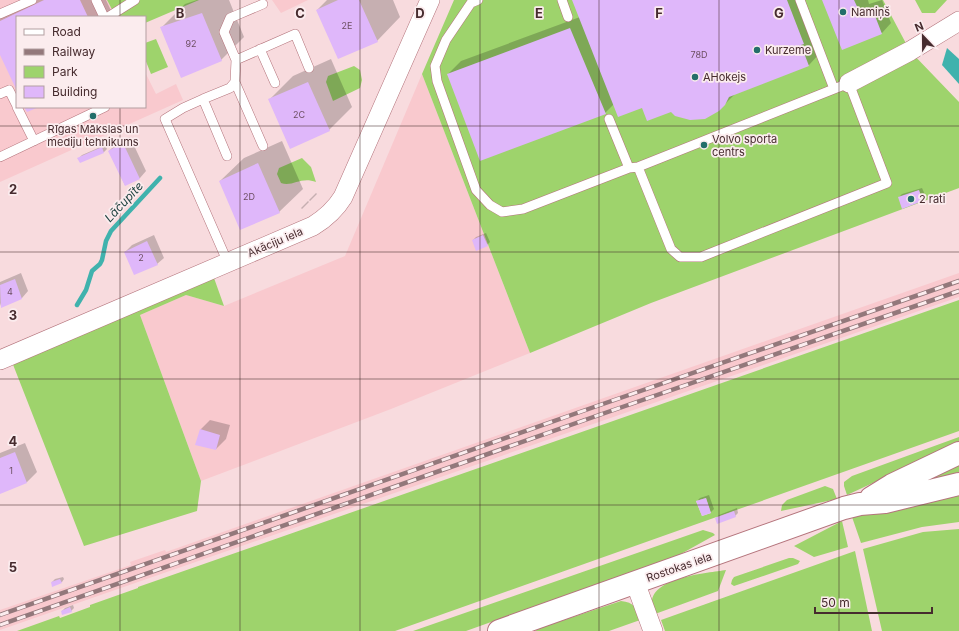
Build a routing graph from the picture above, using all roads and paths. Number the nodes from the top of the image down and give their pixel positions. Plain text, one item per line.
1 (32, 0) edge
2 (96, 0) edge
3 (135, 0) edge
4 (430, 0) edge
5 (478, 0) edge
6 (562, 0) edge
7 (800, 0) edge
8 (263, 4) dead end
9 (0, 14) edge
10 (104, 16) edge
11 (110, 16) edge
12 (568, 17) dead end
13 (959, 21) edge
14 (260, 49) junction
15 (236, 60) junction
16 (309, 68) dead end
17 (235, 82) junction
18 (275, 83) dead end
19 (842, 86) junction
20 (0, 94) edge
21 (203, 99) junction
22 (16, 105) edge
23 (18, 108) edge
24 (103, 108) edge
25 (609, 119) dead end
26 (34, 141) junction
27 (263, 146) dead end
28 (227, 156) dead end
29 (0, 158) edge
30 (634, 167) junction
31 (228, 263) junction
32 (0, 360) edge
33 (959, 453) edge
34 (959, 484) edge
35 (860, 504) junction
36 (635, 582) junction
37 (498, 631) edge
38 (653, 631) edge

1 - 9 lane
2 - 10 lane
3 - 11 lane
4 - 31 street, Akāciju iela
5 - 30 lane
6 - 12 lane
7 - 19 lane
8 - 15 lane
13 - 19 street
14 - 15 lane
14 - 16 lane
14 - 18 lane
15 - 17 lane
17 - 21 lane
17 - 27 lane
19 - 30 lane
19 - 30 lane
20 - 22 lane
21 - 28 lane
21 - 31 lane
23 - 26 lane
24 - 26 lane
25 - 30 lane
26 - 29 lane
31 - 32 street, Akāciju iela
33 - 35 street, Rostokas iela
34 - 35 street, Rostokas iela
35 - 36 street, Rostokas iela
36 - 37 street, Rostokas iela
36 - 38 street

